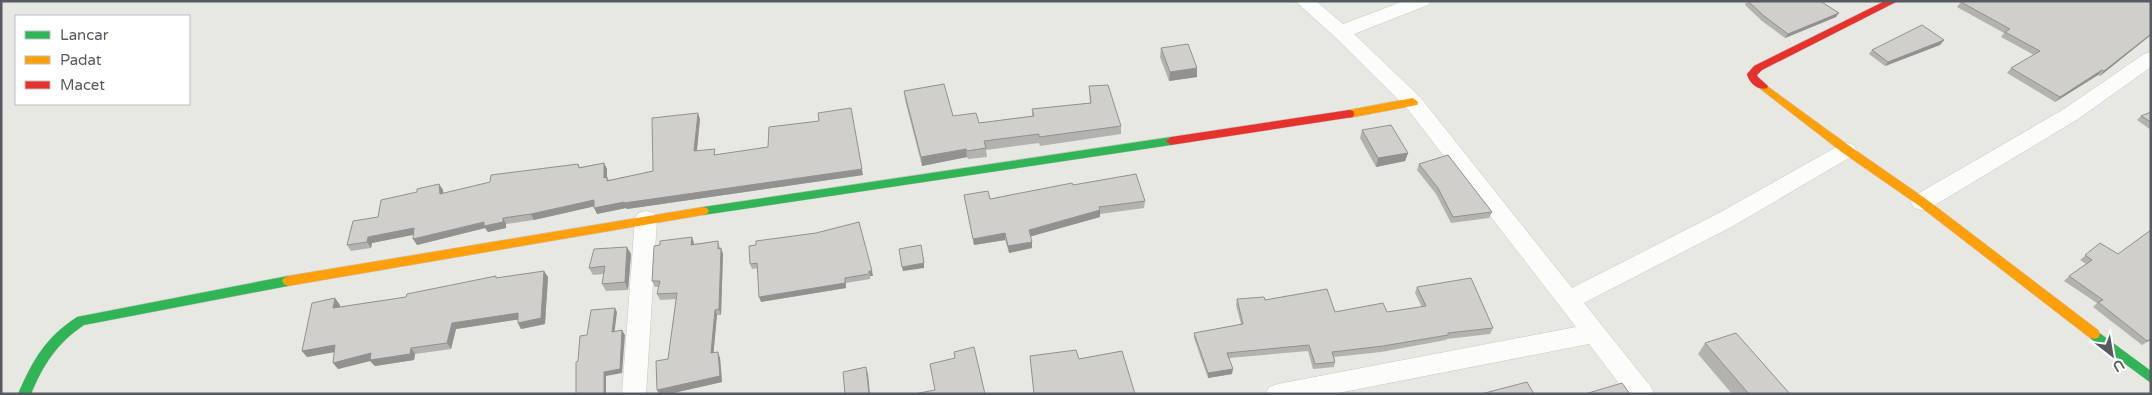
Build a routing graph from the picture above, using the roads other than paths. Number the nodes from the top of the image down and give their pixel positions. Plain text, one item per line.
1 (1304, 1) edge
2 (1422, 1) edge
3 (1893, 1) edge
4 (1341, 32) junction
5 (2151, 58) edge
6 (1413, 102) junction
7 (1847, 150) junction
8 (1922, 202) junction
9 (646, 219) junction
10 (1569, 300) junction
11 (1595, 333) junction
12 (2150, 376) edge
13 (24, 394) edge
14 (634, 394) edge
15 (1278, 394) edge
16 (1642, 394) edge

1 - 4 street
2 - 4 street
3 - 7 street
4 - 6 street
5 - 8 street
6 - 9 street
6 - 10 street
7 - 8 street
7 - 10 street
8 - 12 street
9 - 13 street
9 - 14 street
10 - 11 street
11 - 15 street
11 - 16 street

